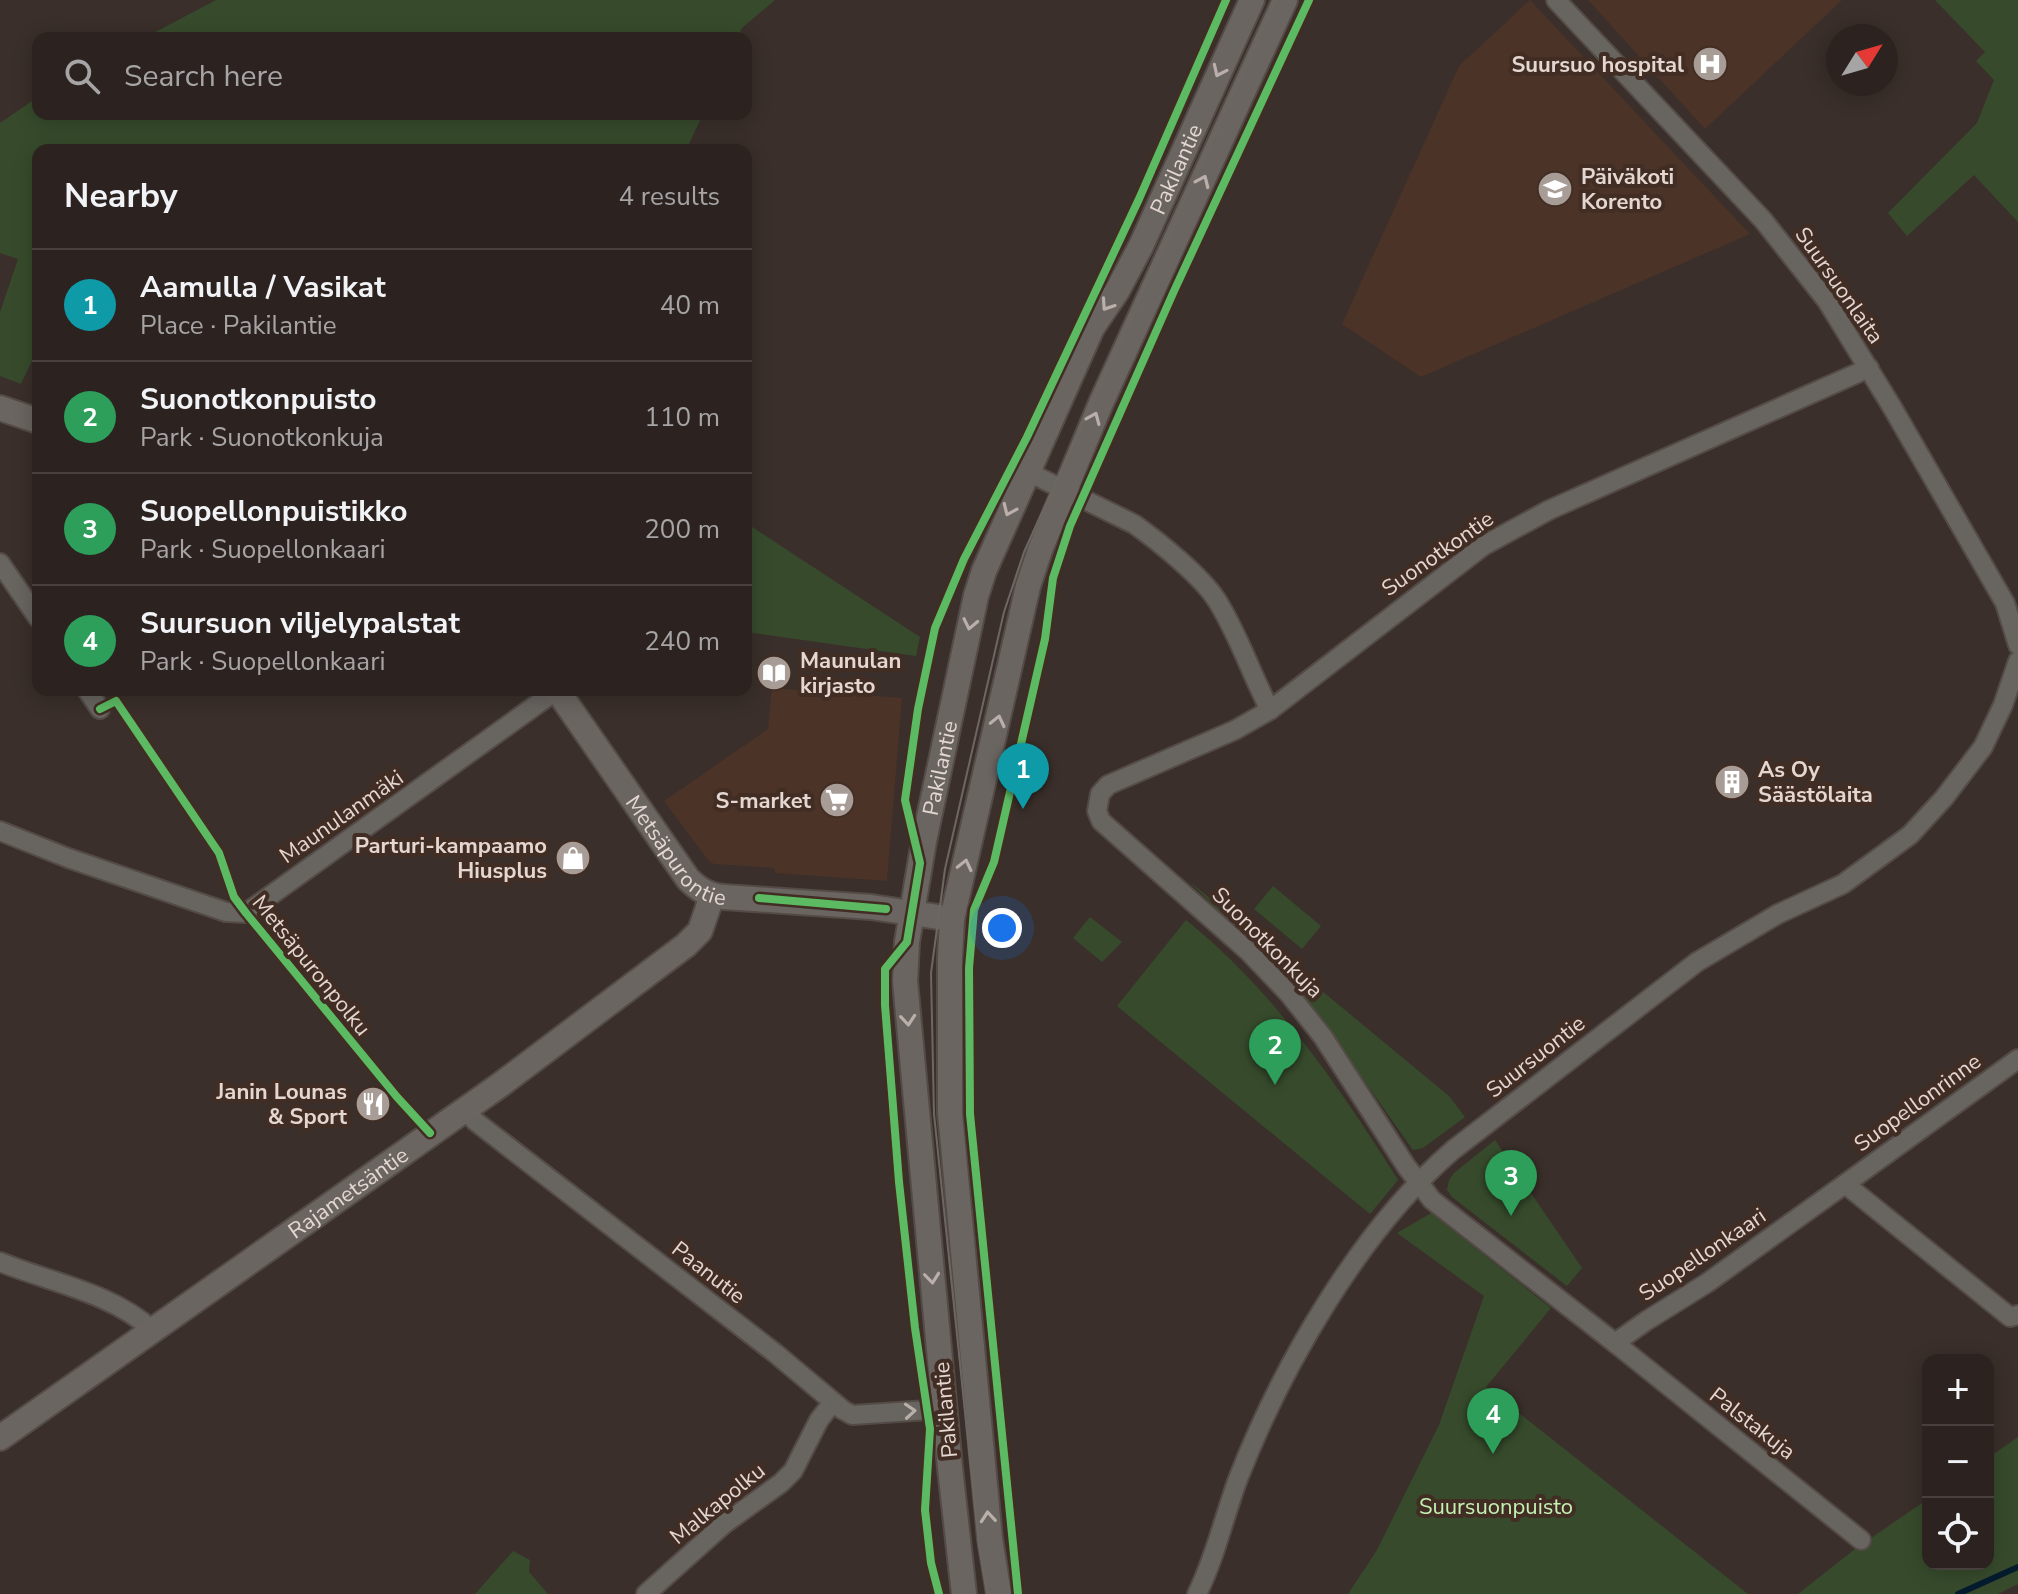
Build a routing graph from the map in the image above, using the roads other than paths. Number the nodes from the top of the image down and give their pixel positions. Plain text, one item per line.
1 (1252, 0) edge
2 (1285, 0) edge
3 (1556, 0) edge
4 (1869, 368) junction
5 (0, 408) edge
6 (32, 419) edge
7 (1026, 471) junction
8 (1064, 490) junction
9 (0, 563) edge
10 (32, 609) edge
11 (2018, 645) edge
12 (2018, 661) edge
13 (91, 696) edge
14 (549, 696) edge
15 (561, 696) edge
16 (100, 709) dead end
17 (1270, 710) junction
18 (1100, 794) joint
19 (0, 831) edge
20 (712, 896) junction
21 (911, 912) junction
22 (952, 919) junction
23 (2018, 1059) edge
24 (465, 1109) junction
25 (1419, 1182) junction
26 (1845, 1184) junction
27 (0, 1262) edge
28 (2018, 1315) edge
29 (152, 1330) junction
30 (1615, 1343) junction
31 (833, 1402) junction
32 (944, 1409) junction
33 (0, 1438) edge
34 (1861, 1540) dead end
35 (646, 1594) edge
36 (964, 1594) edge
37 (999, 1594) edge
38 (1197, 1594) edge

1 -> 7 main road, Pakilantie
8 -> 2 main road, Pakilantie
3 - 4 street, Suursuonlaita
4 - 11 street, Suursuonlaita
4 - 17 street, Suonotkontie
5 - 6 main road
7 - 8 street
7 -> 21 main road, Pakilantie
8 - 17 street
22 -> 8 main road, Pakilantie
9 - 10 street
12 - 25 street, Suursuontie
13 - 16 street
14 - 19 street, Maunulanmäki
15 - 20 main road, Metsäpurontie
17 - 18 street, Suonotkontie
18 - 25 street, Suonotkonkuja
20 - 21 main road, Metsäpurontie
20 - 24 main road, Rajametsäntie
21 - 22 main road, Metsäpurontie
21 -> 32 main road, Pakilantie
37 -> 22 main road, Pakilantie
23 - 26 street, Suopellonrinne
24 - 29 main road, Rajametsäntie
24 - 31 street, Paanutie
25 - 30 street
25 - 38 street, Suursuontie
26 - 28 street
26 - 30 street, Suopellonkaari
27 - 29 street
29 - 33 main road, Rajametsäntie
30 - 34 street, Palstakuja
31 -> 32 street, Paanutie
31 - 35 street, Malkapolku
32 - 36 main road, Pakilantie

